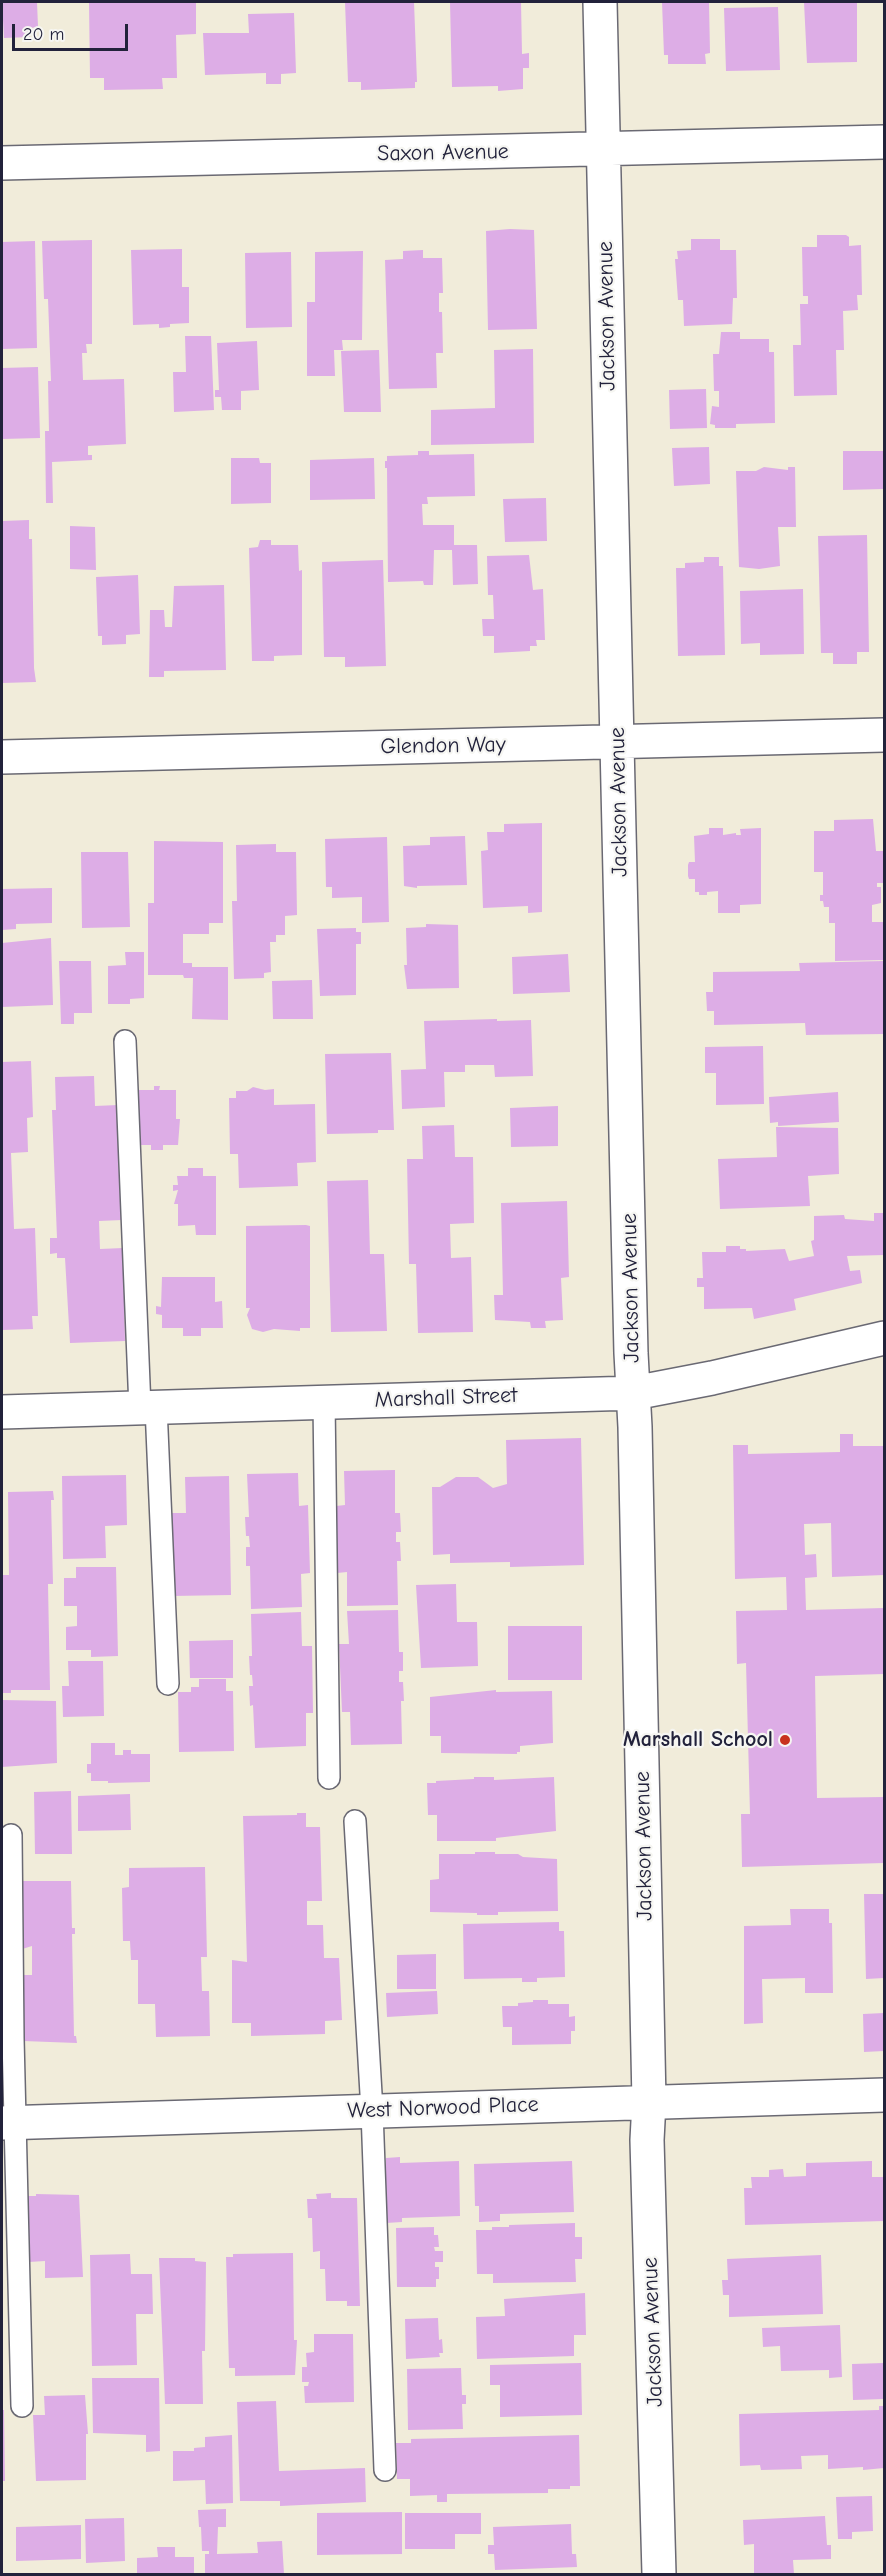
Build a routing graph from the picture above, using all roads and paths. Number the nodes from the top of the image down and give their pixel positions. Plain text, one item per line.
1 (600, 2) edge
2 (885, 141) edge
3 (603, 148) junction
4 (2, 163) edge
5 (885, 735) edge
6 (618, 742) junction
7 (2, 757) edge
8 (125, 1041) dead end
9 (885, 1338) edge
10 (634, 1392) junction
11 (324, 1402) junction
12 (148, 1408) junction
13 (2, 1413) edge
14 (168, 1684) dead end
15 (329, 1778) dead end
16 (355, 1821) dead end
17 (11, 1835) dead end
18 (885, 2094) edge
19 (649, 2102) junction
20 (372, 2111) junction
21 (9, 2123) edge
22 (22, 2406) dead end
23 (385, 2470) dead end
24 (659, 2574) edge

1 - 3 street, Jackson Avenue
2 - 3 street, Saxon Avenue
3 - 4 street, Saxon Avenue
3 - 6 street, Jackson Avenue
5 - 6 street, Glendon Way
6 - 7 street, Glendon Way
6 - 10 street, Jackson Avenue
8 - 12 lane
9 - 10 street, Marshall Street
10 - 11 street, Marshall Street
10 - 19 street, Jackson Avenue
11 - 12 street, Marshall Street
11 - 15 lane
12 - 13 street, Marshall Street
12 - 14 lane
16 - 20 lane
17 - 21 lane
18 - 19 street, West Norwood Place
19 - 20 street, West Norwood Place
19 - 24 street, Jackson Avenue
20 - 21 street, West Norwood Place
20 - 23 lane
21 - 22 lane

